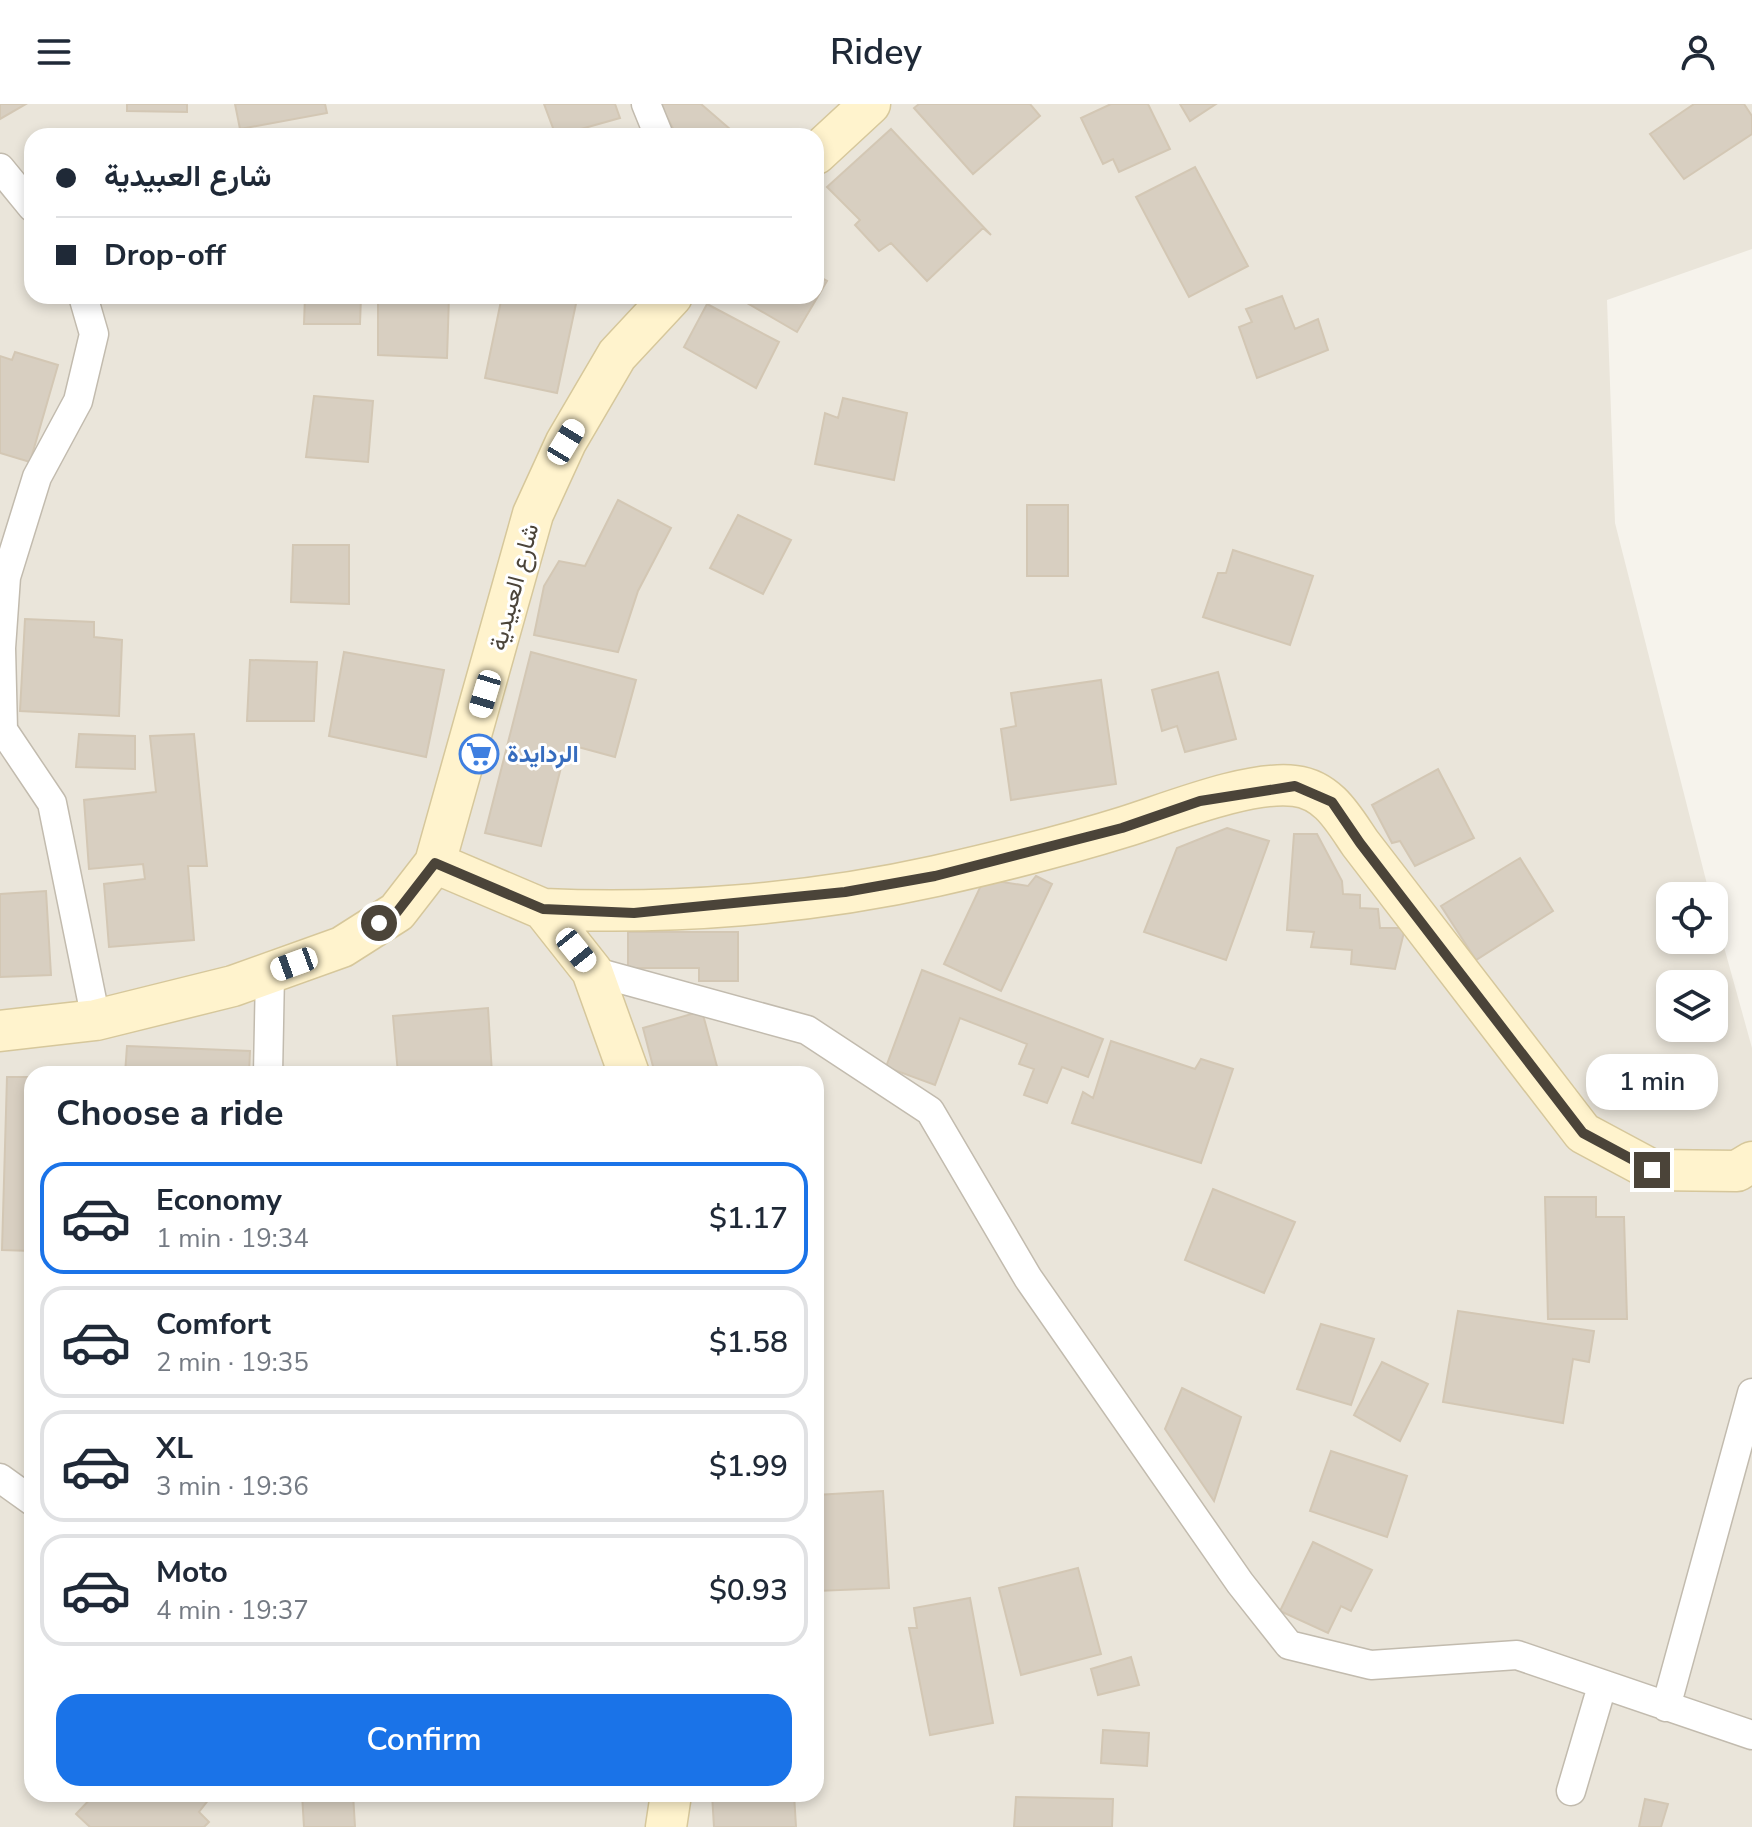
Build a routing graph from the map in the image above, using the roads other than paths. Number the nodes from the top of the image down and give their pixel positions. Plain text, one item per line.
1 (646, 104) edge
2 (870, 104) edge
3 (656, 128) edge
4 (824, 147) edge
5 (0, 168) edge
6 (24, 197) edge
7 (85, 304) edge
8 (665, 304) edge
9 (435, 863) junction
10 (543, 909) junction
11 (592, 971) junction
12 (270, 973) junction
13 (96, 1020) junction
14 (2, 1038) edge
15 (268, 1066) edge
16 (626, 1066) edge
17 (1752, 1162) edge
18 (1752, 1393) edge
19 (0, 1478) edge
20 (24, 1495) edge
21 (1602, 1686) junction
22 (1666, 1707) junction
23 (1752, 1735) edge
24 (1571, 1791) dead end
25 (670, 1802) edge
26 (666, 1827) edge

1 - 3 street
2 - 4 street
5 - 6 street
7 - 13 street
8 - 9 street, شارع العبيدية
9 - 10 street
9 - 12 street, شارع العبيدية
10 - 11 street
10 - 17 street
11 - 16 street
11 - 21 street
12 - 13 street, شارع العبيدية
12 - 15 street
13 - 14 street, شارع العبيدية
18 - 22 street
19 - 20 street
21 - 22 street
21 - 24 street
22 - 23 street
25 - 26 street

